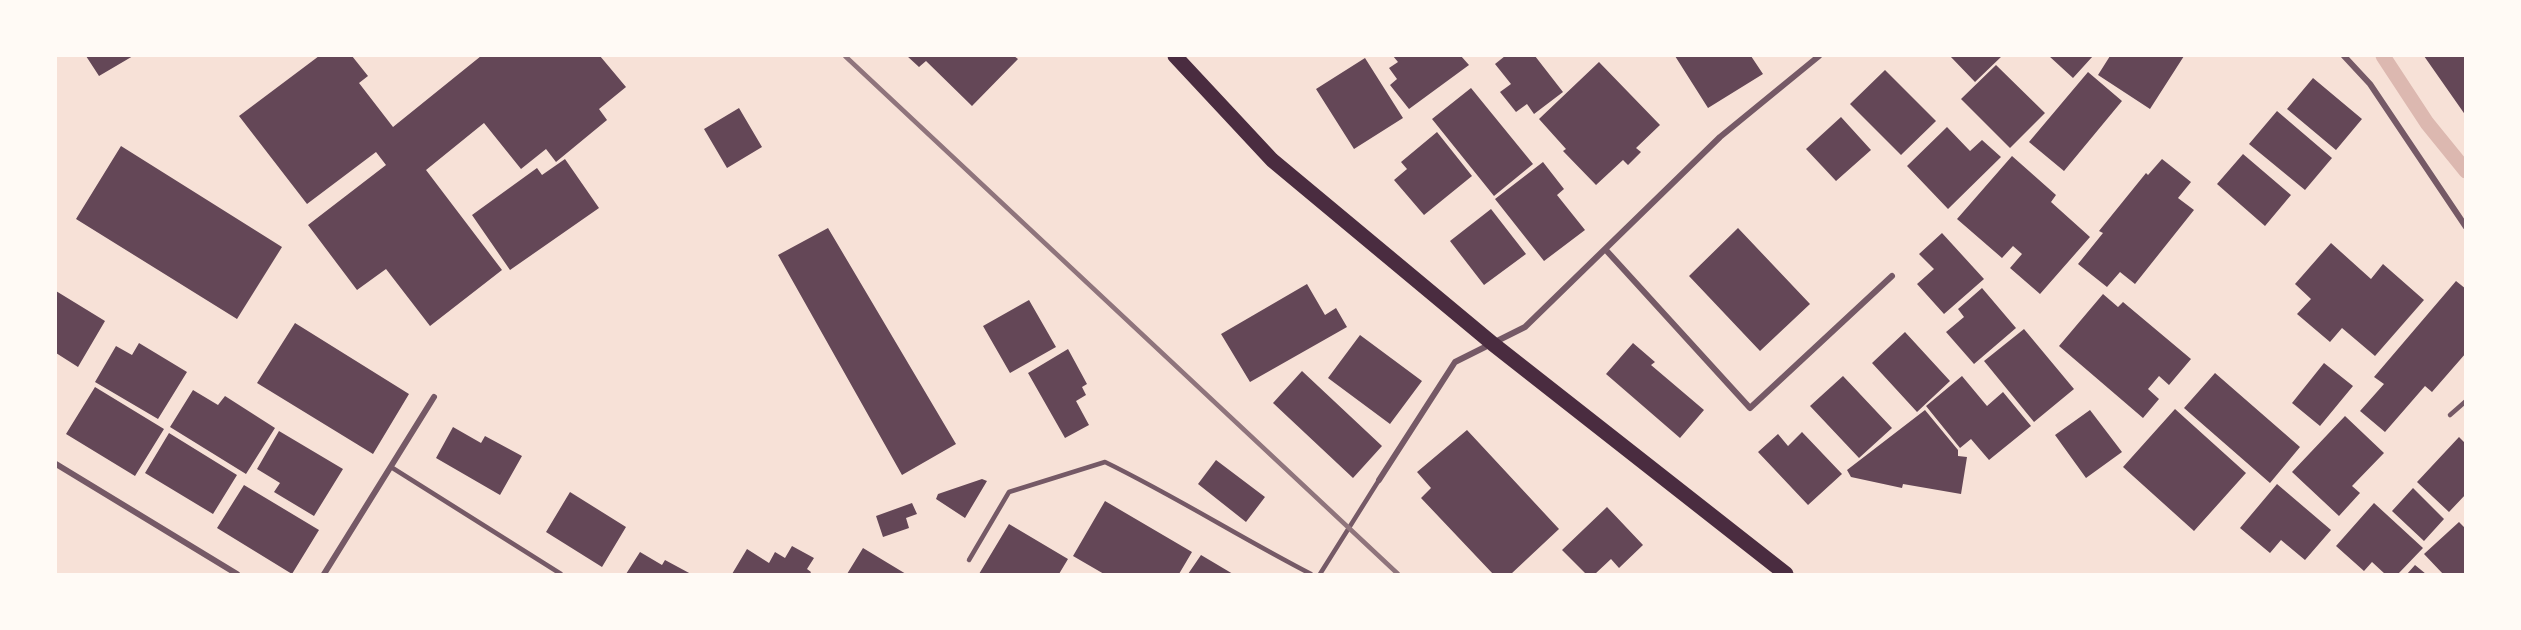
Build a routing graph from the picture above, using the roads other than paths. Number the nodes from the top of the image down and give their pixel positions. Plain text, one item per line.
1 (1175, 56) edge
2 (1819, 56) edge
3 (2344, 56) edge
4 (2466, 227) edge
5 (1605, 249) junction
6 (1892, 276) dead end
7 (1493, 344) junction
8 (434, 397) dead end
9 (2466, 401) edge
10 (2450, 415) dead end
11 (56, 465) edge
12 (390, 467) junction
13 (1379, 480) joint
14 (969, 560) dead end
15 (237, 574) edge
16 (324, 574) edge
17 (561, 574) edge
18 (1311, 574) edge
19 (1320, 574) edge
20 (1786, 574) edge

1 - 7 main road
2 - 5 street
3 - 4 street
5 - 6 street
5 - 7 street
7 - 13 street
7 - 20 main road
8 - 12 street
9 - 10 lane
11 - 15 street
12 - 16 street
12 - 17 lane
13 - 19 lane
14 - 18 lane

